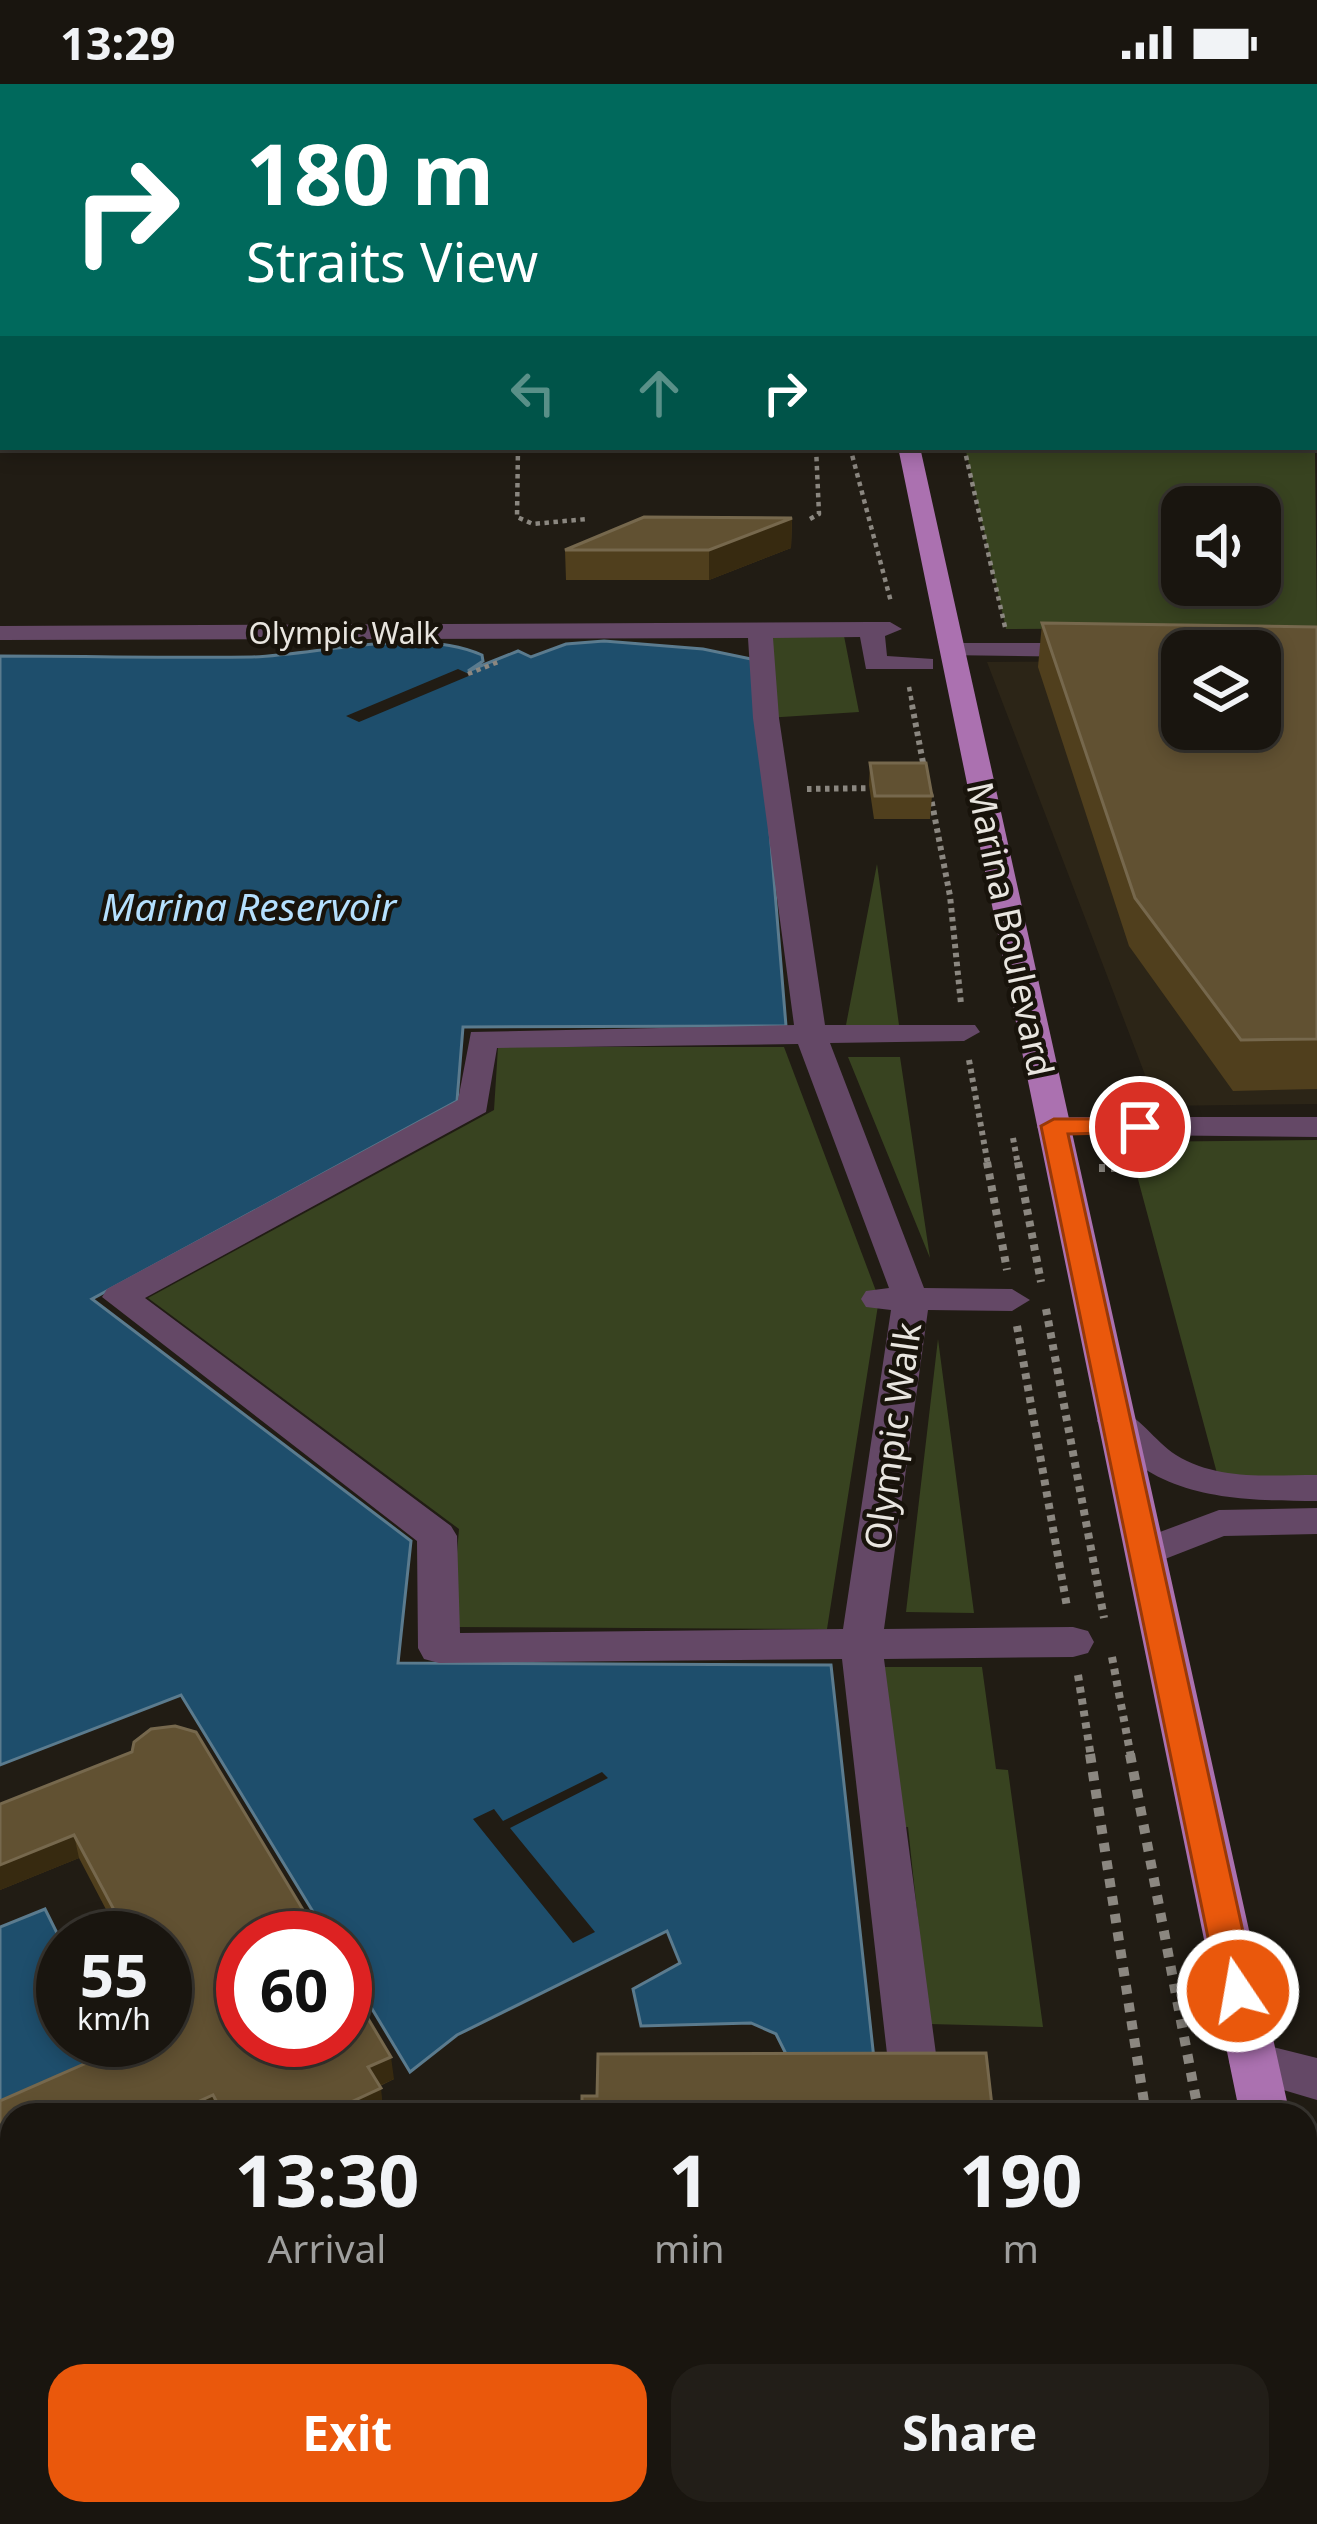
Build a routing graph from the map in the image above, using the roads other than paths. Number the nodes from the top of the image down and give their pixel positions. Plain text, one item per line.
1 (910, 450) edge
2 (760, 631) junction
3 (0, 633) edge
4 (952, 650) junction
5 (1104, 650) edge
6 (914, 664) road end
7 (964, 1032) road end
8 (811, 1036) junction
9 (1054, 1126) junction
10 (1317, 1127) edge
11 (895, 1299) junction
12 (1012, 1300) road end
13 (1116, 1421) junction
14 (1317, 1488) edge
15 (1317, 1521) edge
16 (1147, 1552) junction
17 (1073, 1642) road end
18 (861, 1645) junction
19 (1253, 2062) junction
20 (1317, 2079) edge
21 (918, 2103) edge
22 (1262, 2103) edge

1 - 4 main road, Marina Boulevard
2 - 3 street, Olympic Walk
2 - 6 street, Olympic Walk
2 - 8 street, Olympic Walk
4 - 5 street
4 - 9 main road, Marina Boulevard
7 - 8 street
8 - 11 street, Olympic Walk
8 - 18 street
9 - 10 street
9 - 13 main road, Marina Boulevard
11 - 12 street
11 - 18 street, Olympic Walk
13 - 14 street
13 - 16 main road, Marina Boulevard
15 - 16 street
16 - 19 main road, Marina Boulevard
17 - 18 street
18 - 21 street, Olympic Walk
19 - 20 street
19 - 22 main road, Marina Boulevard

